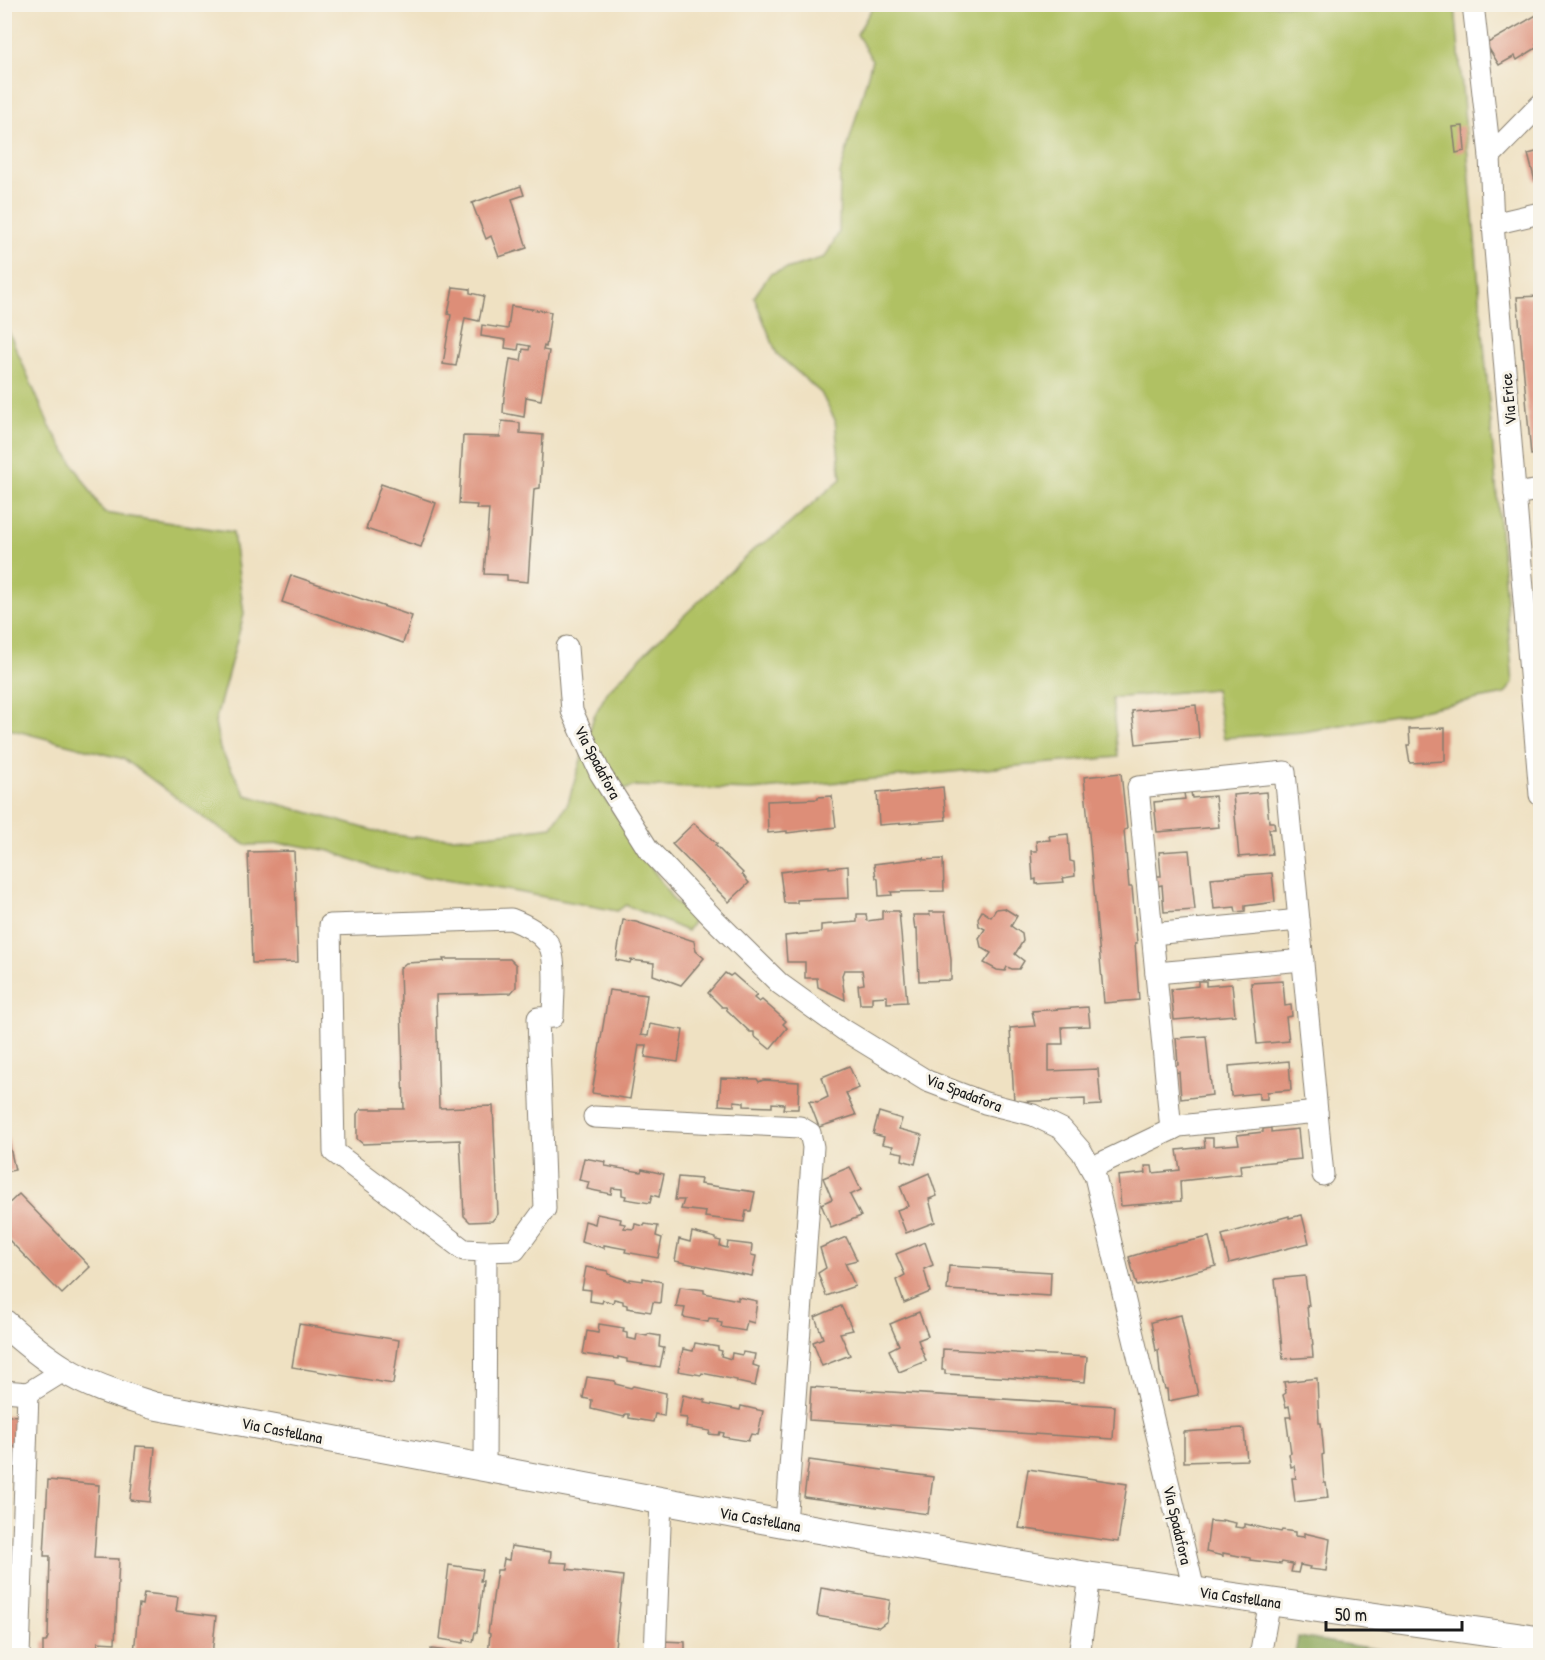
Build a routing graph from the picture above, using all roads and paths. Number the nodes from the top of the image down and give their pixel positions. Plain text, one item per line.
1 (1473, 4) edge
2 (1540, 105) edge
3 (1490, 156) junction
4 (1540, 213) edge
5 (1493, 224) junction
6 (1540, 490) edge
7 (1515, 494) junction
8 (567, 646) dead end
9 (1539, 768) edge
10 (1540, 795) edge
11 (1299, 920) junction
12 (1152, 934) junction
13 (1303, 960) junction
14 (1156, 973) junction
15 (1317, 1112) junction
16 (594, 1117) dead end
17 (1171, 1130) junction
18 (1091, 1168) junction
19 (1323, 1175) dead end
20 (486, 1251) junction
21 (4, 1323) edge
22 (65, 1370) junction
23 (4, 1391) edge
24 (28, 1393) junction
25 (485, 1468) junction
26 (661, 1500) junction
27 (786, 1524) junction
28 (1090, 1576) junction
29 (1194, 1590) junction
30 (1270, 1601) junction
31 (1540, 1640) edge
32 (19, 1656) edge
33 (655, 1656) edge
34 (1079, 1656) edge
35 (1260, 1656) edge

1 - 3 street, Via Erice
2 - 3 street
3 - 5 street, Via Erice
4 - 5 street
5 - 7 street, Via Erice
6 - 7 street
7 - 9 street, Via Erice
8 - 18 street, Via Spadafora
9 - 10 street, Via Erice
11 - 12 street
11 - 12 street
11 - 13 street
12 - 14 street
13 - 14 street
13 - 15 street
14 - 17 street
15 - 17 street
15 - 19 street
16 - 27 street
17 - 18 street
18 - 29 street, Via Spadafora
20 - 20 street
20 - 25 street
21 - 22 main road, Via Castellana
22 - 24 street
22 - 25 main road, Via Castellana
23 - 24 street
24 - 32 street
25 - 26 main road, Via Castellana
26 - 27 main road, Via Castellana
26 - 33 street
27 - 28 main road, Via Castellana
28 - 29 main road, Via Castellana
28 - 34 street
29 - 30 main road, Via Castellana
30 - 31 main road, Via Castellana
30 - 35 street

